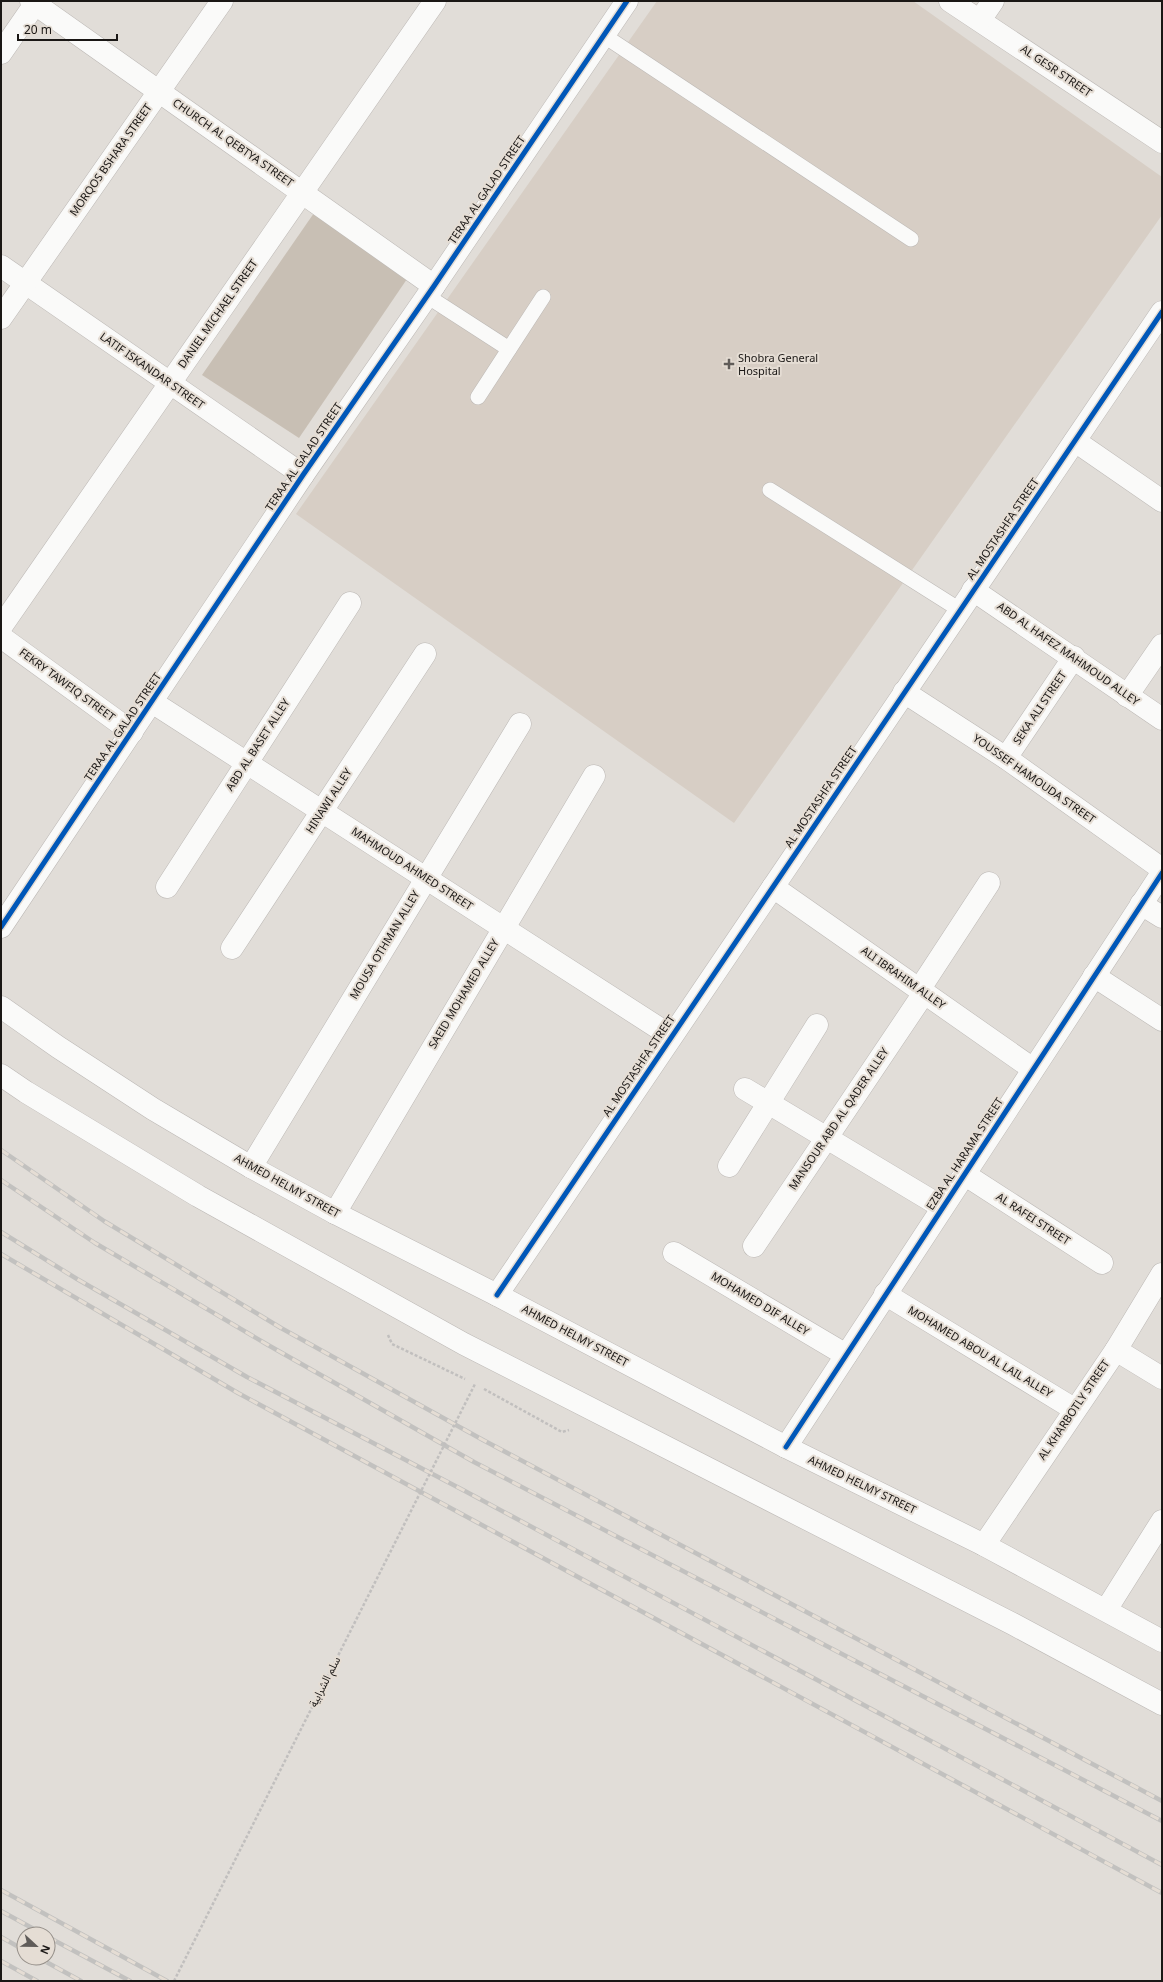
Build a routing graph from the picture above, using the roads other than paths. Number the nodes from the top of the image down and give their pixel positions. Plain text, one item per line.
1 (222, 1) edge
2 (435, 1) edge
3 (627, 1) edge
4 (950, 1) edge
5 (993, 1) edge
6 (33, 3) edge
7 (980, 20) junction
8 (603, 35) junction
9 (1, 53) edge
10 (159, 91) junction
11 (1162, 142) edge
12 (302, 192) junction
13 (911, 239) dead end
14 (1, 266) edge
15 (26, 283) junction
16 (430, 291) junction
17 (543, 297) dead end
18 (1162, 312) edge
19 (1, 318) edge
20 (509, 348) junction
21 (170, 384) junction
22 (478, 397) dead end
23 (1075, 441) junction
24 (303, 476) junction
25 (770, 490) dead end
26 (1162, 501) edge
27 (973, 590) junction
28 (350, 603) dead end
29 (960, 610) junction
30 (1, 627) edge
31 (1, 637) edge
32 (1162, 645) edge
33 (425, 654) dead end
34 (1074, 657) junction
35 (904, 692) junction
36 (1127, 696) junction
37 (152, 702) junction
38 (1162, 719) edge
39 (520, 724) dead end
40 (132, 732) junction
41 (1006, 758) junction
42 (246, 763) junction
43 (594, 776) dead end
44 (322, 811) junction
45 (1162, 869) edge
46 (1162, 873) edge
47 (426, 878) junction
48 (989, 882) dead end
49 (166, 887) dead end
50 (773, 887) junction
51 (1141, 904) junction
52 (1162, 917) edge
53 (1, 927) edge
54 (504, 928) junction
55 (232, 948) dead end
56 (1094, 976) junction
57 (922, 991) junction
58 (1, 1007) edge
59 (1162, 1020) edge
60 (817, 1026) dead end
61 (672, 1036) junction
62 (1033, 1069) junction
63 (1, 1075) edge
64 (745, 1089) dead end
65 (769, 1104) junction
66 (826, 1138) junction
67 (729, 1166) dead end
68 (251, 1167) junction
69 (964, 1174) junction
70 (942, 1207) junction
71 (335, 1213) junction
72 (754, 1246) dead end
73 (674, 1253) dead end
74 (1102, 1263) dead end
75 (1159, 1286) edge
76 (497, 1294) junction
77 (885, 1294) junction
78 (1116, 1350) junction
79 (846, 1355) junction
80 (1162, 1378) edge
81 (1074, 1410) junction
82 (786, 1447) junction
83 (1162, 1521) edge
84 (984, 1546) junction
85 (1106, 1610) junction
86 (1162, 1641) edge
87 (1162, 1704) edge

1 - 10 street, MORQOS BSHARA STREET
2 - 12 street, DANIEL MICHAEL STREET
3 - 8 street, TERAA AL GALAD STREET
4 - 7 street, AL GESR STREET
5 - 7 street
6 - 9 street
6 - 10 street, CHURCH AL QEBTYA STREET
7 - 11 street, AL GESR STREET
8 - 13 lane
8 - 16 street, TERAA AL GALAD STREET
10 - 12 street, CHURCH AL QEBTYA STREET
10 - 15 street, MORQOS BSHARA STREET
12 - 16 street, CHURCH AL QEBTYA STREET
12 - 21 street, DANIEL MICHAEL STREET
14 - 15 street, LATIF ISKANDAR STREET
15 - 19 street, MORQOS BSHARA STREET
15 - 21 street, LATIF ISKANDAR STREET
16 - 20 lane
16 - 24 street, TERAA AL GALAD STREET
17 - 20 lane
18 - 23 street, AL MOSTASHFA STREET
20 - 22 lane
21 - 24 street, LATIF ISKANDAR STREET
21 - 30 street, DANIEL MICHAEL STREET
23 - 26 street
23 - 27 street, AL MOSTASHFA STREET
24 - 37 street, TERAA AL GALAD STREET
25 - 29 lane
27 - 29 street, AL MOSTASHFA STREET
27 - 34 street, ABD AL HAFEZ MAHMOUD ALLEY
28 - 42 street, ABD AL BASET ALLEY
29 - 35 street, AL MOSTASHFA STREET
31 - 40 street, FEKRY TAWFIQ STREET
32 - 36 street
33 - 44 street, HINAWI ALLEY
34 - 36 street, ABD AL HAFEZ MAHMOUD ALLEY
34 - 41 street, SEKA ALI STREET
35 - 41 street, YOUSSEF HAMOUDA STREET
35 - 50 street, AL MOSTASHFA STREET
36 - 38 street, ABD AL HAFEZ MAHMOUD ALLEY
37 - 40 street, TERAA AL GALAD STREET
37 - 42 street, MAHMOUD AHMED STREET
39 - 47 street, MOUSA OTHMAN ALLEY
40 - 53 street, TERAA AL GALAD STREET
41 - 45 street, YOUSSEF HAMOUDA STREET
42 - 44 street, MAHMOUD AHMED STREET
42 - 49 street, ABD AL BASET ALLEY
43 - 54 street, SAEID MOHAMED ALLEY
44 - 47 street, MAHMOUD AHMED STREET
44 - 55 street, HINAWI ALLEY
46 - 51 street, EZBA AL HARAMA STREET
47 - 54 street, MAHMOUD AHMED STREET
47 - 68 street, MOUSA OTHMAN ALLEY
48 - 57 street, MANSOUR ABD AL QADER ALLEY
50 - 57 street, ALI IBRAHIM ALLEY
50 - 61 street, AL MOSTASHFA STREET
51 - 52 street
51 - 56 street, EZBA AL HARAMA STREET
54 - 61 street, MAHMOUD AHMED STREET
54 - 71 street, SAEID MOHAMED ALLEY
56 - 59 street
56 - 62 street, EZBA AL HARAMA STREET
57 - 62 street, ALI IBRAHIM ALLEY
57 - 66 street, MANSOUR ABD AL QADER ALLEY
58 - 68 street, AHMED HELMY STREET
60 - 65 street
61 - 76 street, AL MOSTASHFA STREET
62 - 69 street, EZBA AL HARAMA STREET
63 - 87 street
64 - 65 street
65 - 66 street
65 - 67 street
66 - 70 street
66 - 72 street, MANSOUR ABD AL QADER ALLEY
68 - 71 street, AHMED HELMY STREET
69 - 70 street, EZBA AL HARAMA STREET
69 - 74 street, AL RAFEI STREET
70 - 77 street, EZBA AL HARAMA STREET
71 - 76 street, AHMED HELMY STREET
73 - 79 street, MOHAMED DIF ALLEY
75 - 78 street, AL KHARBOTLY STREET
76 - 82 street, AHMED HELMY STREET
77 - 79 street, EZBA AL HARAMA STREET
77 - 81 street, MOHAMED ABOU AL LAIL ALLEY
78 - 80 street
78 - 81 street, AL KHARBOTLY STREET
79 - 82 street, EZBA AL HARAMA STREET
81 - 84 street, AL KHARBOTLY STREET
82 - 84 street, AHMED HELMY STREET
83 - 85 street
84 - 85 street, AHMED HELMY STREET
85 - 86 street, AHMED HELMY STREET

